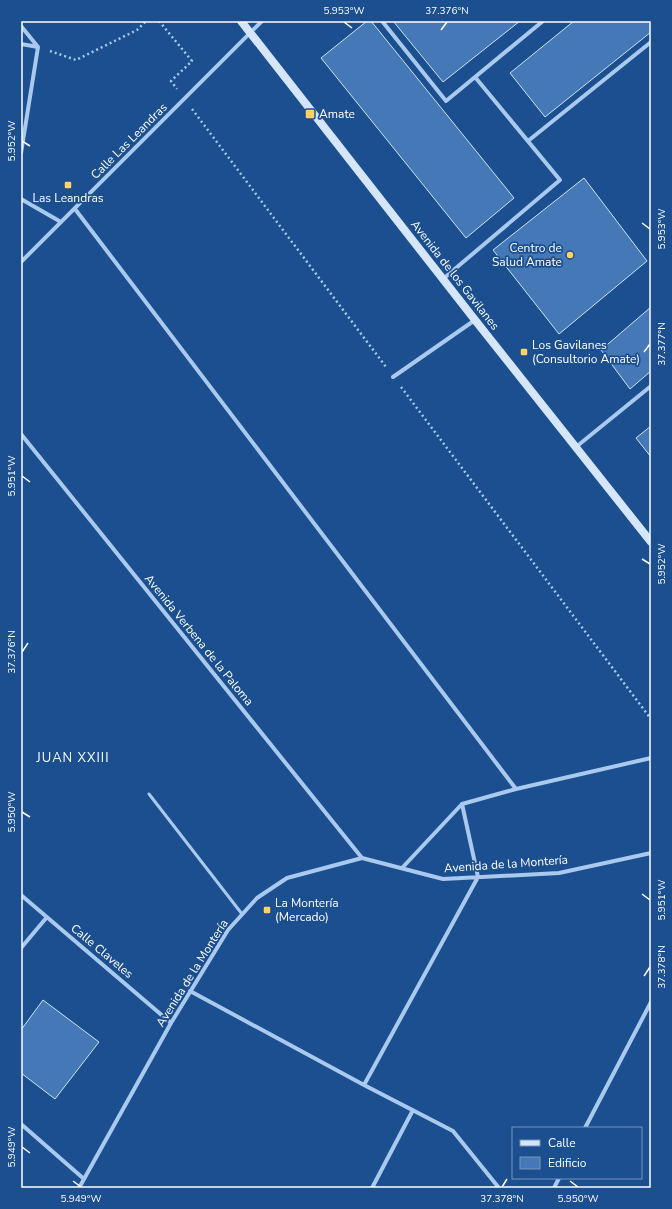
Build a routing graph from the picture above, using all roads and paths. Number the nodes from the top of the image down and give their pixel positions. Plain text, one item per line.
1 (146, 21) edge
2 (159, 21) edge
3 (240, 21) edge
4 (262, 21) edge
5 (382, 21) edge
6 (543, 21) edge
7 (21, 26) edge
8 (250, 33) junction
9 (651, 42) edge
10 (21, 44) edge
11 (38, 47) junction
12 (475, 78) junction
13 (184, 100) junction
14 (528, 141) junction
15 (21, 153) edge
16 (21, 200) edge
17 (75, 209) junction
18 (61, 222) junction
19 (21, 262) edge
20 (443, 279) junction
21 (475, 320) junction
22 (393, 377) junction
23 (651, 386) edge
24 (21, 434) edge
25 (576, 447) junction
26 (651, 542) edge
27 (651, 719) edge
28 (651, 758) edge
29 (516, 789) junction
30 (148, 794) dead end
31 (462, 804) junction
32 (650, 853) edge
33 (362, 858) junction
34 (651, 858) edge
35 (402, 868) junction
36 (478, 877) junction
37 (21, 895) edge
38 (242, 914) junction
39 (47, 917) junction
40 (21, 948) edge
41 (190, 991) junction
42 (651, 1002) edge
43 (171, 1022) junction
44 (364, 1085) junction
45 (413, 1110) junction
46 (21, 1124) edge
47 (586, 1127) edge
48 (84, 1179) junction
49 (558, 1179) edge
50 (79, 1188) edge
51 (372, 1188) edge
52 (498, 1188) edge
53 (554, 1188) edge

1 - 11 path
2 - 13 path
3 - 8 street, Avenida de los Gavilanes
4 - 8 street, Calle Las Leandras
5 - 12 street
6 - 12 street
7 - 11 street
8 - 13 street, Calle Las Leandras
8 - 20 street, Avenida de los Gavilanes
9 - 14 street
10 - 11 street
11 - 15 street
12 - 14 street
13 - 17 street, Calle Las Leandras
13 - 22 path
14 - 20 street
16 - 18 street
17 - 18 street, Calle Las Leandras
17 - 29 street
18 - 19 street, Calle Las Leandras
20 - 21 street, Avenida de los Gavilanes
21 - 22 street
21 - 25 street, Avenida de los Gavilanes
22 - 27 path
23 - 25 street
24 - 33 street, Avenida Verbena de la Paloma
25 - 26 street, Avenida de los Gavilanes
28 - 29 street
29 - 31 street
30 - 38 lane
31 - 35 street
31 - 36 street
32 - 34 street
32 - 36 street, Avenida de la Montería
33 - 35 street, Avenida de la Montería
33 - 38 street, Avenida de la Montería
35 - 36 street, Avenida de la Montería
36 - 44 street
37 - 39 street, Calle Claveles
38 - 41 street, Avenida de la Montería
39 - 40 street
39 - 43 street, Calle Claveles
41 - 43 street, Avenida de la Montería
41 - 44 street
42 - 47 street
43 - 48 street, Avenida de la Montería
44 - 45 street
45 - 51 street
45 - 52 street
46 - 48 street
48 - 50 street, Avenida de la Montería
49 - 53 street

